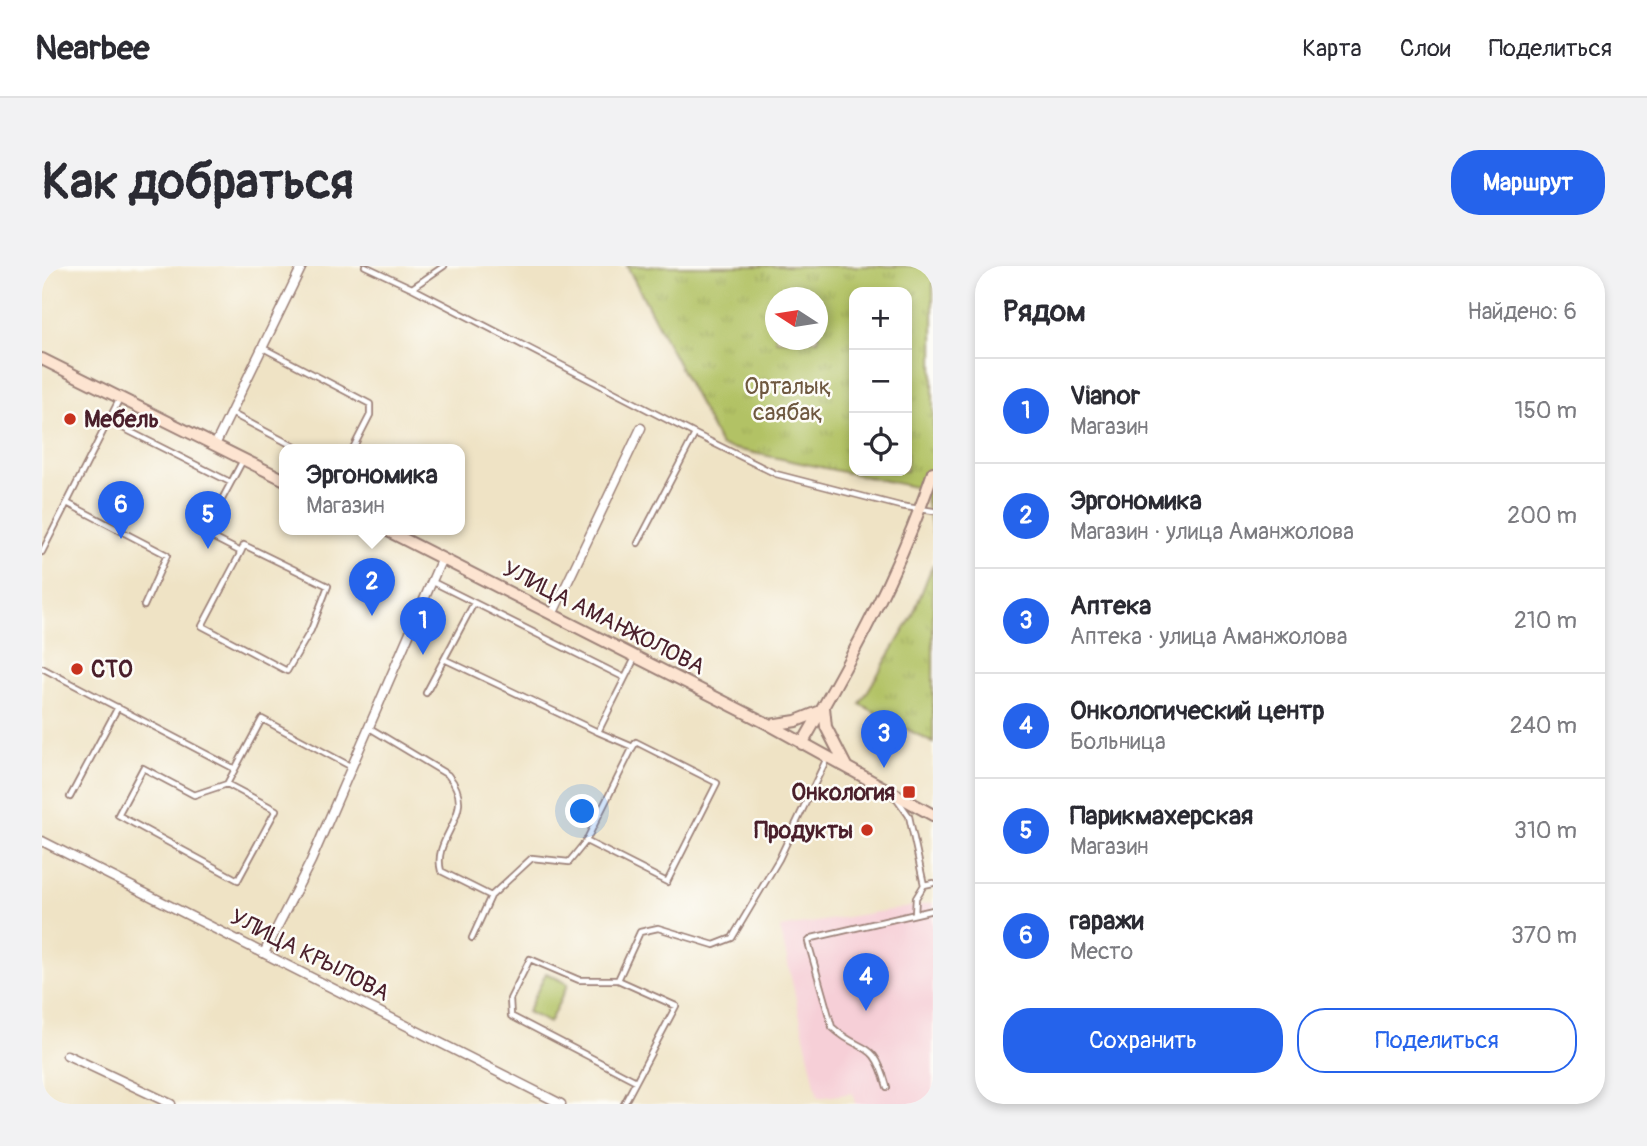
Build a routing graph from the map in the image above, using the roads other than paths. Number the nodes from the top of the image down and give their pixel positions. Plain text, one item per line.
1 (302, 266) edge
2 (365, 266) edge
3 (444, 266) edge
4 (412, 288) junction
5 (262, 348) junction
6 (43, 363) edge
7 (120, 397) junction
8 (231, 414) junction
9 (108, 421) junction
10 (640, 428) dead end
11 (695, 434) junction
12 (289, 444) edge
13 (355, 444) edge
14 (215, 445) junction
15 (243, 459) junction
16 (933, 472) edge
17 (279, 477) edge
18 (230, 482) junction
19 (67, 503) junction
20 (921, 508) junction
21 (933, 511) edge
22 (396, 535) edge
23 (638, 543) dead end
24 (42, 552) edge
25 (241, 552) junction
26 (442, 558) junction
27 (431, 581) junction
28 (474, 603) junction
29 (144, 606) dead end
30 (552, 615) junction
31 (635, 657) junction
32 (446, 660) junction
33 (42, 668) edge
34 (625, 678) junction
35 (426, 693) dead end
36 (118, 707) junction
37 (822, 709) junction
38 (770, 725) junction
39 (367, 726) junction
40 (597, 732) junction
41 (802, 744) junction
42 (633, 747) junction
43 (827, 758) junction
44 (350, 766) junction
45 (846, 766) junction
46 (235, 769) junction
47 (227, 784) junction
48 (890, 790) junction
49 (70, 797) dead end
50 (933, 815) edge
51 (42, 841) edge
52 (586, 841) junction
53 (933, 883) edge
54 (924, 884) junction
55 (491, 896) junction
56 (933, 910) edge
57 (915, 914) junction
58 (472, 938) dead end
59 (264, 953) junction
60 (618, 980) junction
61 (67, 1055) dead end
62 (636, 1081) junction
63 (887, 1087) dead end
64 (170, 1104) edge
65 (561, 1104) edge
66 (624, 1104) edge

1 - 5 street
2 - 4 lane
3 - 4 lane
4 - 11 lane
5 - 8 street
5 - 13 lane
6 - 7 main road
7 - 9 lane
7 - 14 main road
8 - 12 lane
8 - 14 street
9 - 18 lane
9 - 19 lane
10 - 30 street
11 - 20 lane
11 - 23 lane
14 - 15 main road
15 - 17 main road
15 - 18 lane
16 - 20 main road
18 - 25 lane
19 - 24 lane
19 - 29 lane
20 - 21 lane
20 - 37 main road
22 - 26 main road, УЛИЦА АМАНЖОЛОВА
25 - 25 lane
26 - 27 street
26 - 30 main road, УЛИЦА АМАНЖОЛОВА
27 - 28 lane
27 - 39 street
28 - 32 lane
28 - 34 lane
30 - 31 main road, УЛИЦА АМАНЖОЛОВА
31 - 34 lane
31 - 38 main road, УЛИЦА АМАНЖОЛОВА
32 - 35 lane
32 - 40 lane
33 - 36 lane
34 - 40 lane
36 - 46 lane
36 - 49 lane
37 - 38 main road
37 - 41 main road
37 - 45 main road
38 - 41 main road, УЛИЦА АМАНЖОЛОВА
39 - 44 street
39 - 55 lane
40 - 42 lane
41 - 43 main road, УЛИЦА АМАНЖОЛОВА
42 - 52 lane
42 - 52 lane
43 - 45 main road
43 - 60 lane
44 - 46 lane
44 - 59 street
45 - 48 main road
46 - 47 lane
47 - 47 lane
48 - 50 main road
48 - 54 lane
51 - 59 street, УЛИЦА КРЫЛОВА
52 - 55 lane
53 - 54 lane
54 - 57 lane
55 - 58 lane
56 - 57 lane
57 - 63 lane
59 - 65 street, УЛИЦА КРЫЛОВА
60 - 62 lane
60 - 62 lane
61 - 64 street
62 - 66 lane

